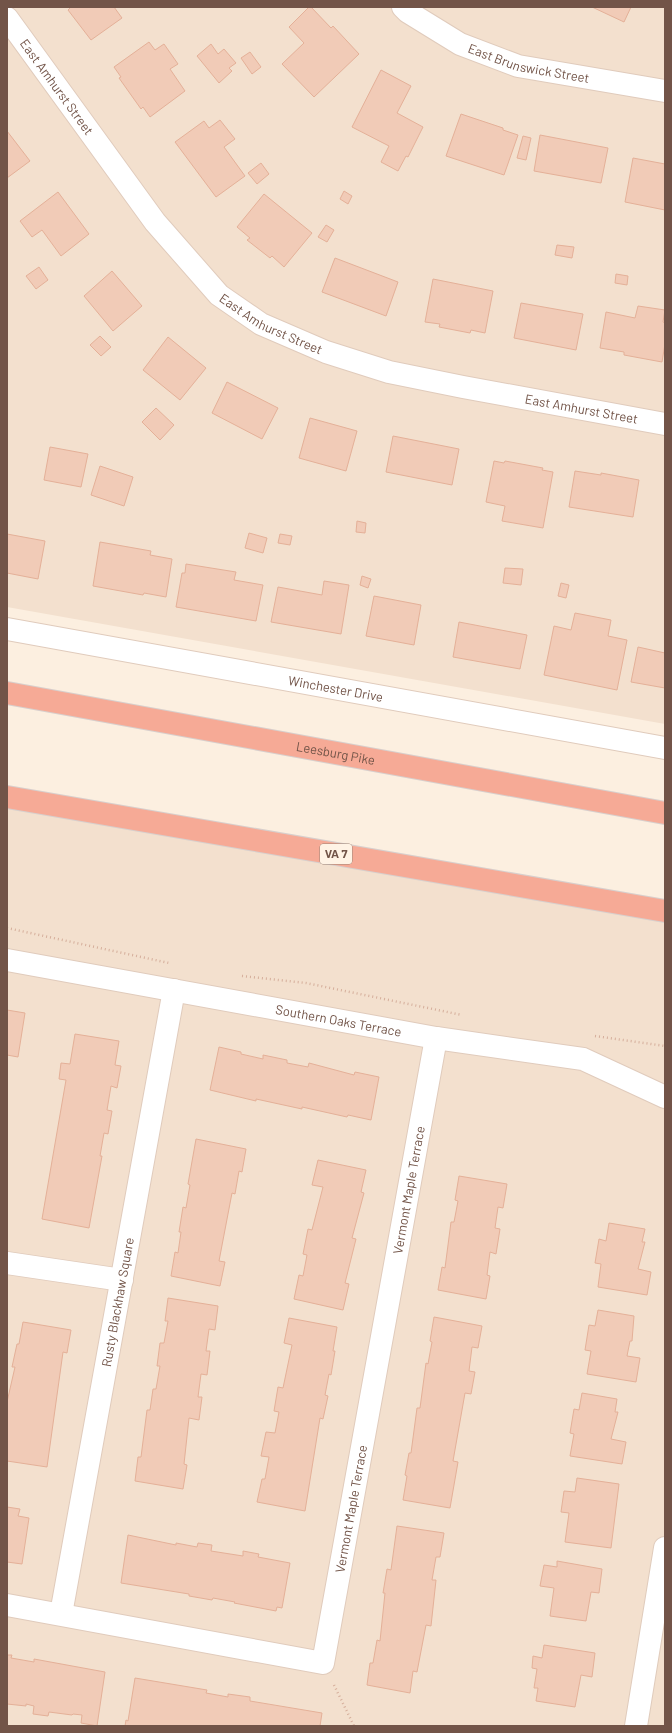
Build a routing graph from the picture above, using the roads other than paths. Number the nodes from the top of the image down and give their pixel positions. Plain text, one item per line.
1 (403, 7) edge
2 (7, 18) edge
3 (665, 91) edge
4 (665, 424) edge
5 (7, 629) edge
6 (7, 693) edge
7 (665, 748) edge
8 (7, 796) edge
9 (665, 813) edge
10 (665, 911) edge
11 (7, 960) edge
12 (174, 990) junction
13 (436, 1038) junction
14 (665, 1097) edge
15 (7, 1263) edge
16 (122, 1280) junction
17 (665, 1548) edge
18 (7, 1604) edge
19 (61, 1614) junction
20 (636, 1726) edge

1 - 3 street, East Brunswick Street
2 - 4 street, East Amhurst Street
5 - 7 street, Winchester Drive
6 - 9 highway, Leesburg Pike
8 - 10 highway, VA 7
11 - 12 street, Southern Oaks Terrace
12 - 13 street, Southern Oaks Terrace
12 - 16 street, Rusty Blackhaw Square
13 - 14 street, Southern Oaks Terrace
13 - 19 street, Vermont Maple Terrace
15 - 16 street
16 - 19 street, Rusty Blackhaw Square
17 - 20 street
18 - 19 street

